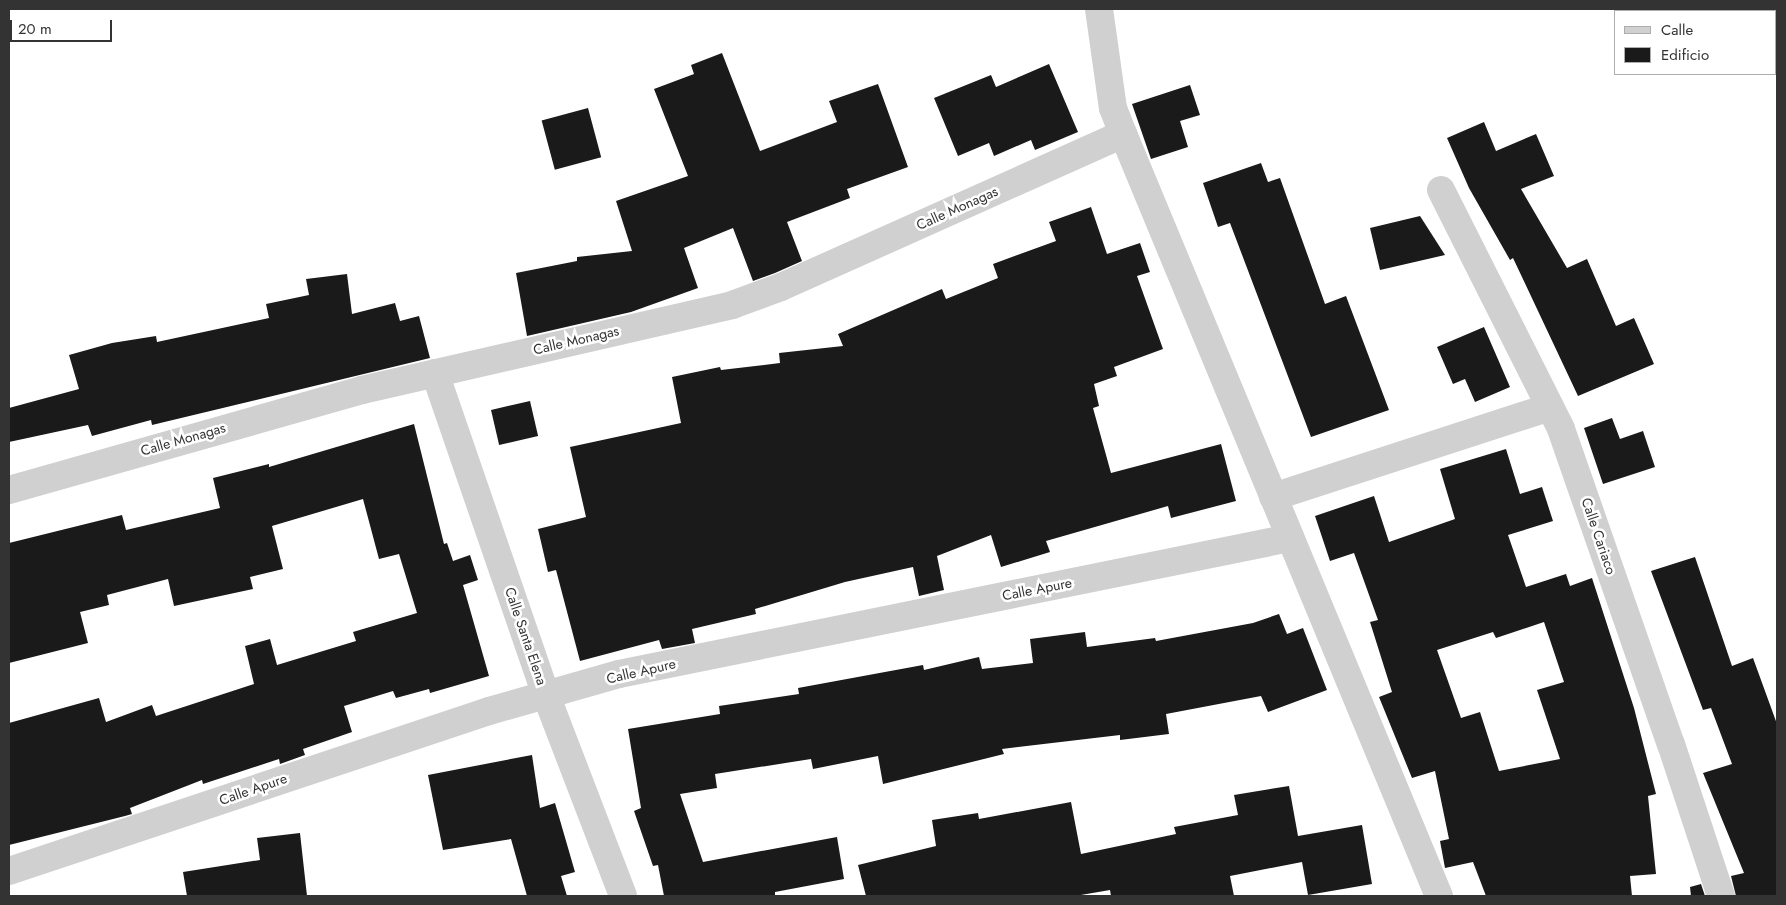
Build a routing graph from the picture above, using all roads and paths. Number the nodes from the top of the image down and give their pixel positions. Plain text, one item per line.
1 (1099, 9) edge
2 (1123, 134) junction
3 (1441, 190) dead end
4 (434, 373) junction
5 (1550, 407) junction
6 (9, 490) edge
7 (1273, 497) junction
8 (1290, 538) junction
9 (546, 695) junction
10 (9, 871) edge
11 (623, 896) edge
12 (1439, 896) edge
13 (1721, 896) edge

1 - 2 street
2 - 4 street, Calle Monagas
2 - 7 street
3 - 5 street, Calle Cariaco
4 - 6 street, Calle Monagas
4 - 9 street, Calle Santa Elena
5 - 7 street
5 - 13 street, Calle Cariaco
7 - 8 street
8 - 9 street, Calle Apure
8 - 12 street
9 - 10 street, Calle Apure
9 - 11 street, Calle Santa Elena

